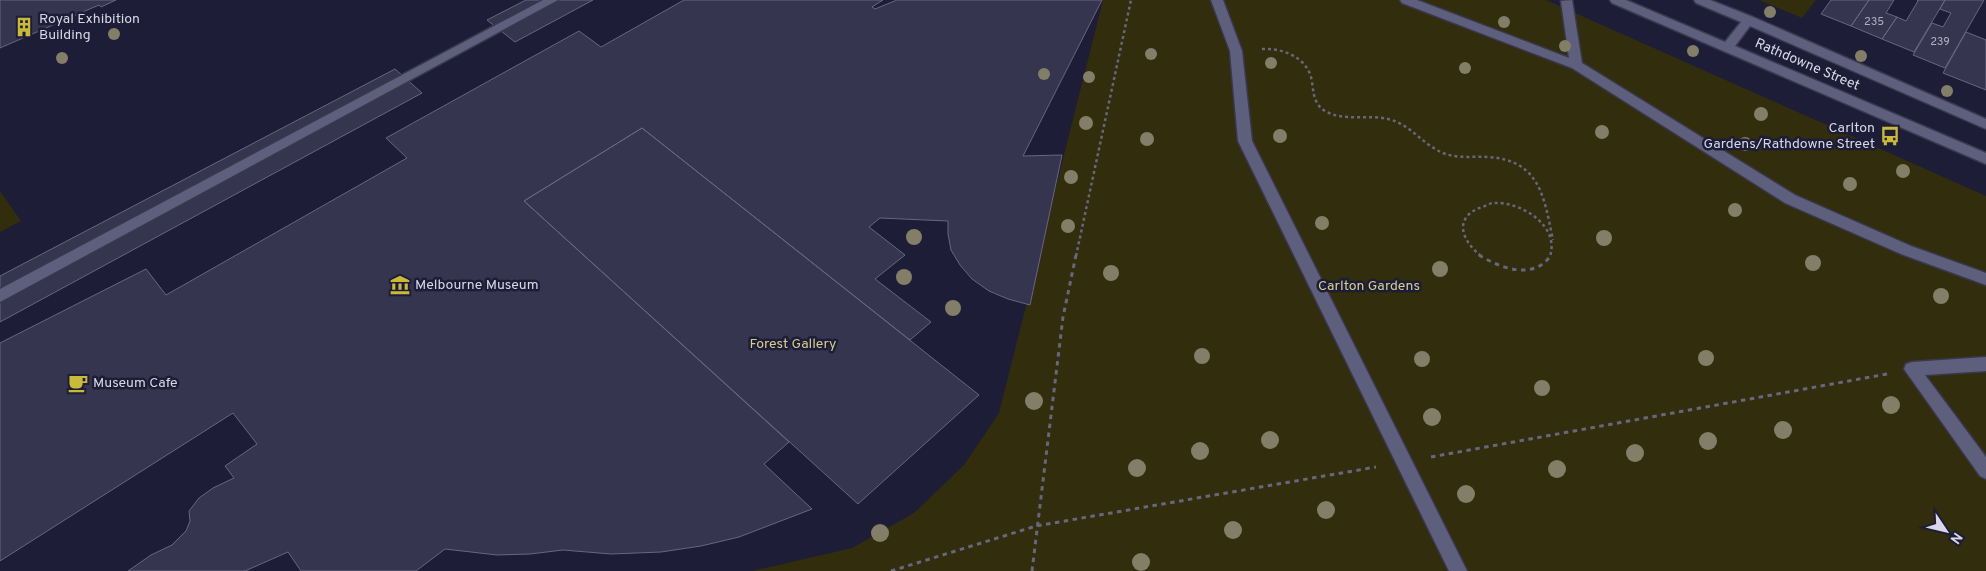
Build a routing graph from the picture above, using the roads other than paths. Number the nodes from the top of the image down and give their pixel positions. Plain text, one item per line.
1 (552, 0) edge
2 (1217, 0) edge
3 (1406, 0) edge
4 (1616, 0) edge
5 (1700, 0) edge
6 (1568, 1) edge
7 (1748, 20) junction
8 (1727, 48) junction
9 (1576, 66) junction
10 (1986, 124) edge
11 (1986, 159) edge
12 (1986, 279) edge
13 (0, 296) edge
14 (1986, 364) edge
15 (1986, 471) edge
16 (1458, 571) edge

1 - 13 street
2 - 16 street
3 - 9 street
4 - 8 street, Rathdowne Street
5 - 7 street, Rathdowne Street
6 - 9 street
7 - 8 street
7 - 10 street, Rathdowne Street
8 - 11 street, Rathdowne Street
9 - 12 street
14 - 15 street

